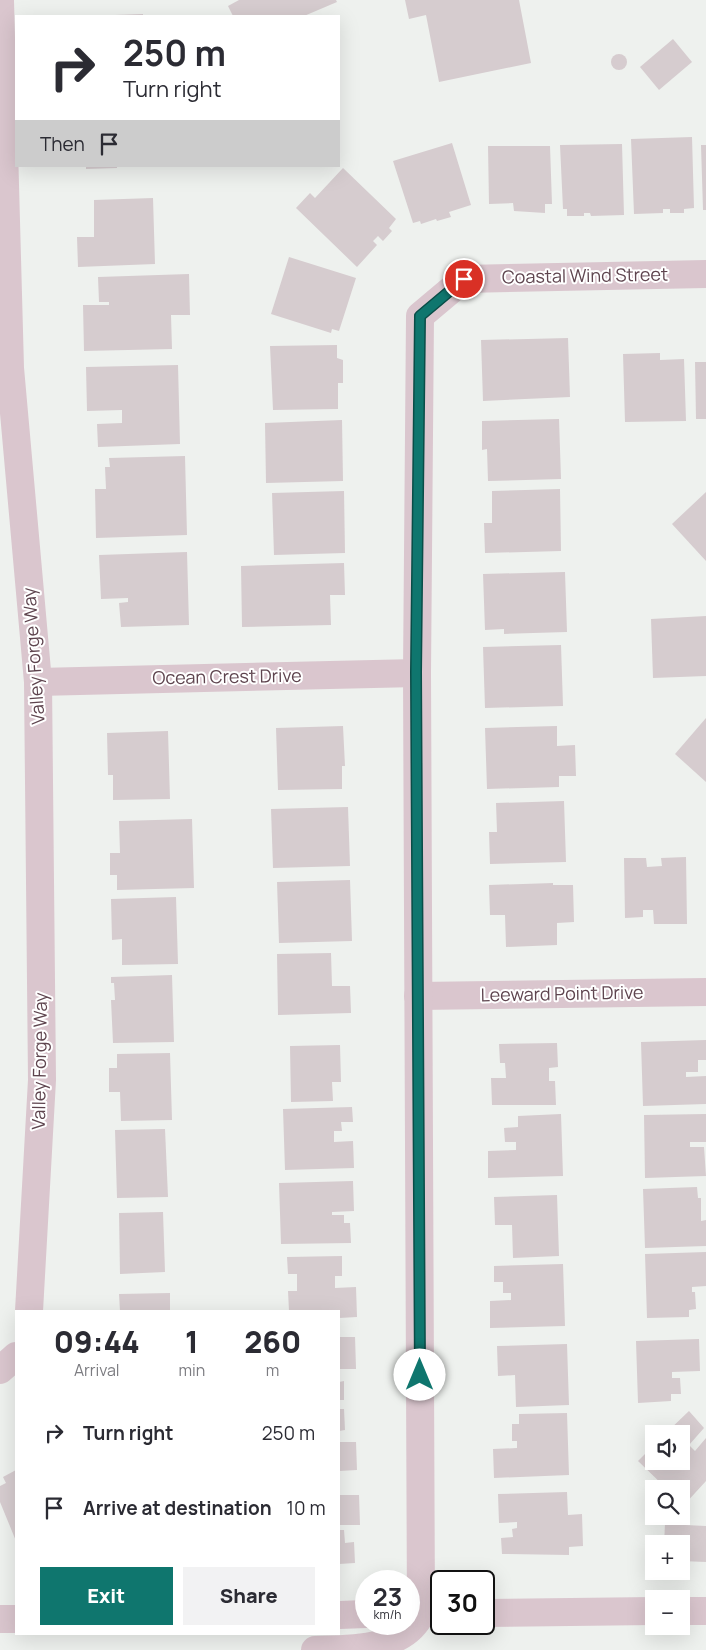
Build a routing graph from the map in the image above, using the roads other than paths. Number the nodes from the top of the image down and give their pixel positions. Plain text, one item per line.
1 (0, 1) edge
2 (706, 274) edge
3 (5, 368) edge
4 (416, 672) junction
5 (38, 682) junction
6 (706, 992) edge
7 (418, 996) junction
8 (29, 1310) edge
9 (15, 1357) edge
10 (0, 1370) edge
11 (645, 1611) edge
12 (690, 1611) edge
13 (706, 1611) edge
14 (495, 1613) edge
15 (355, 1614) edge
16 (424, 1614) edge
17 (340, 1615) edge
18 (0, 1619) edge
19 (15, 1619) edge
20 (315, 1650) edge

1 - 3 street, Valley Forge Way
2 - 4 street, Coastal Wind Street
3 - 5 street, Valley Forge Way
4 - 5 street, Ocean Crest Drive
4 - 7 street
5 - 8 street, Valley Forge Way
6 - 7 street, Leeward Point Drive
7 - 16 street
9 - 10 street
11 - 14 street
12 - 13 street
15 - 17 street
16 - 20 street
18 - 19 street

